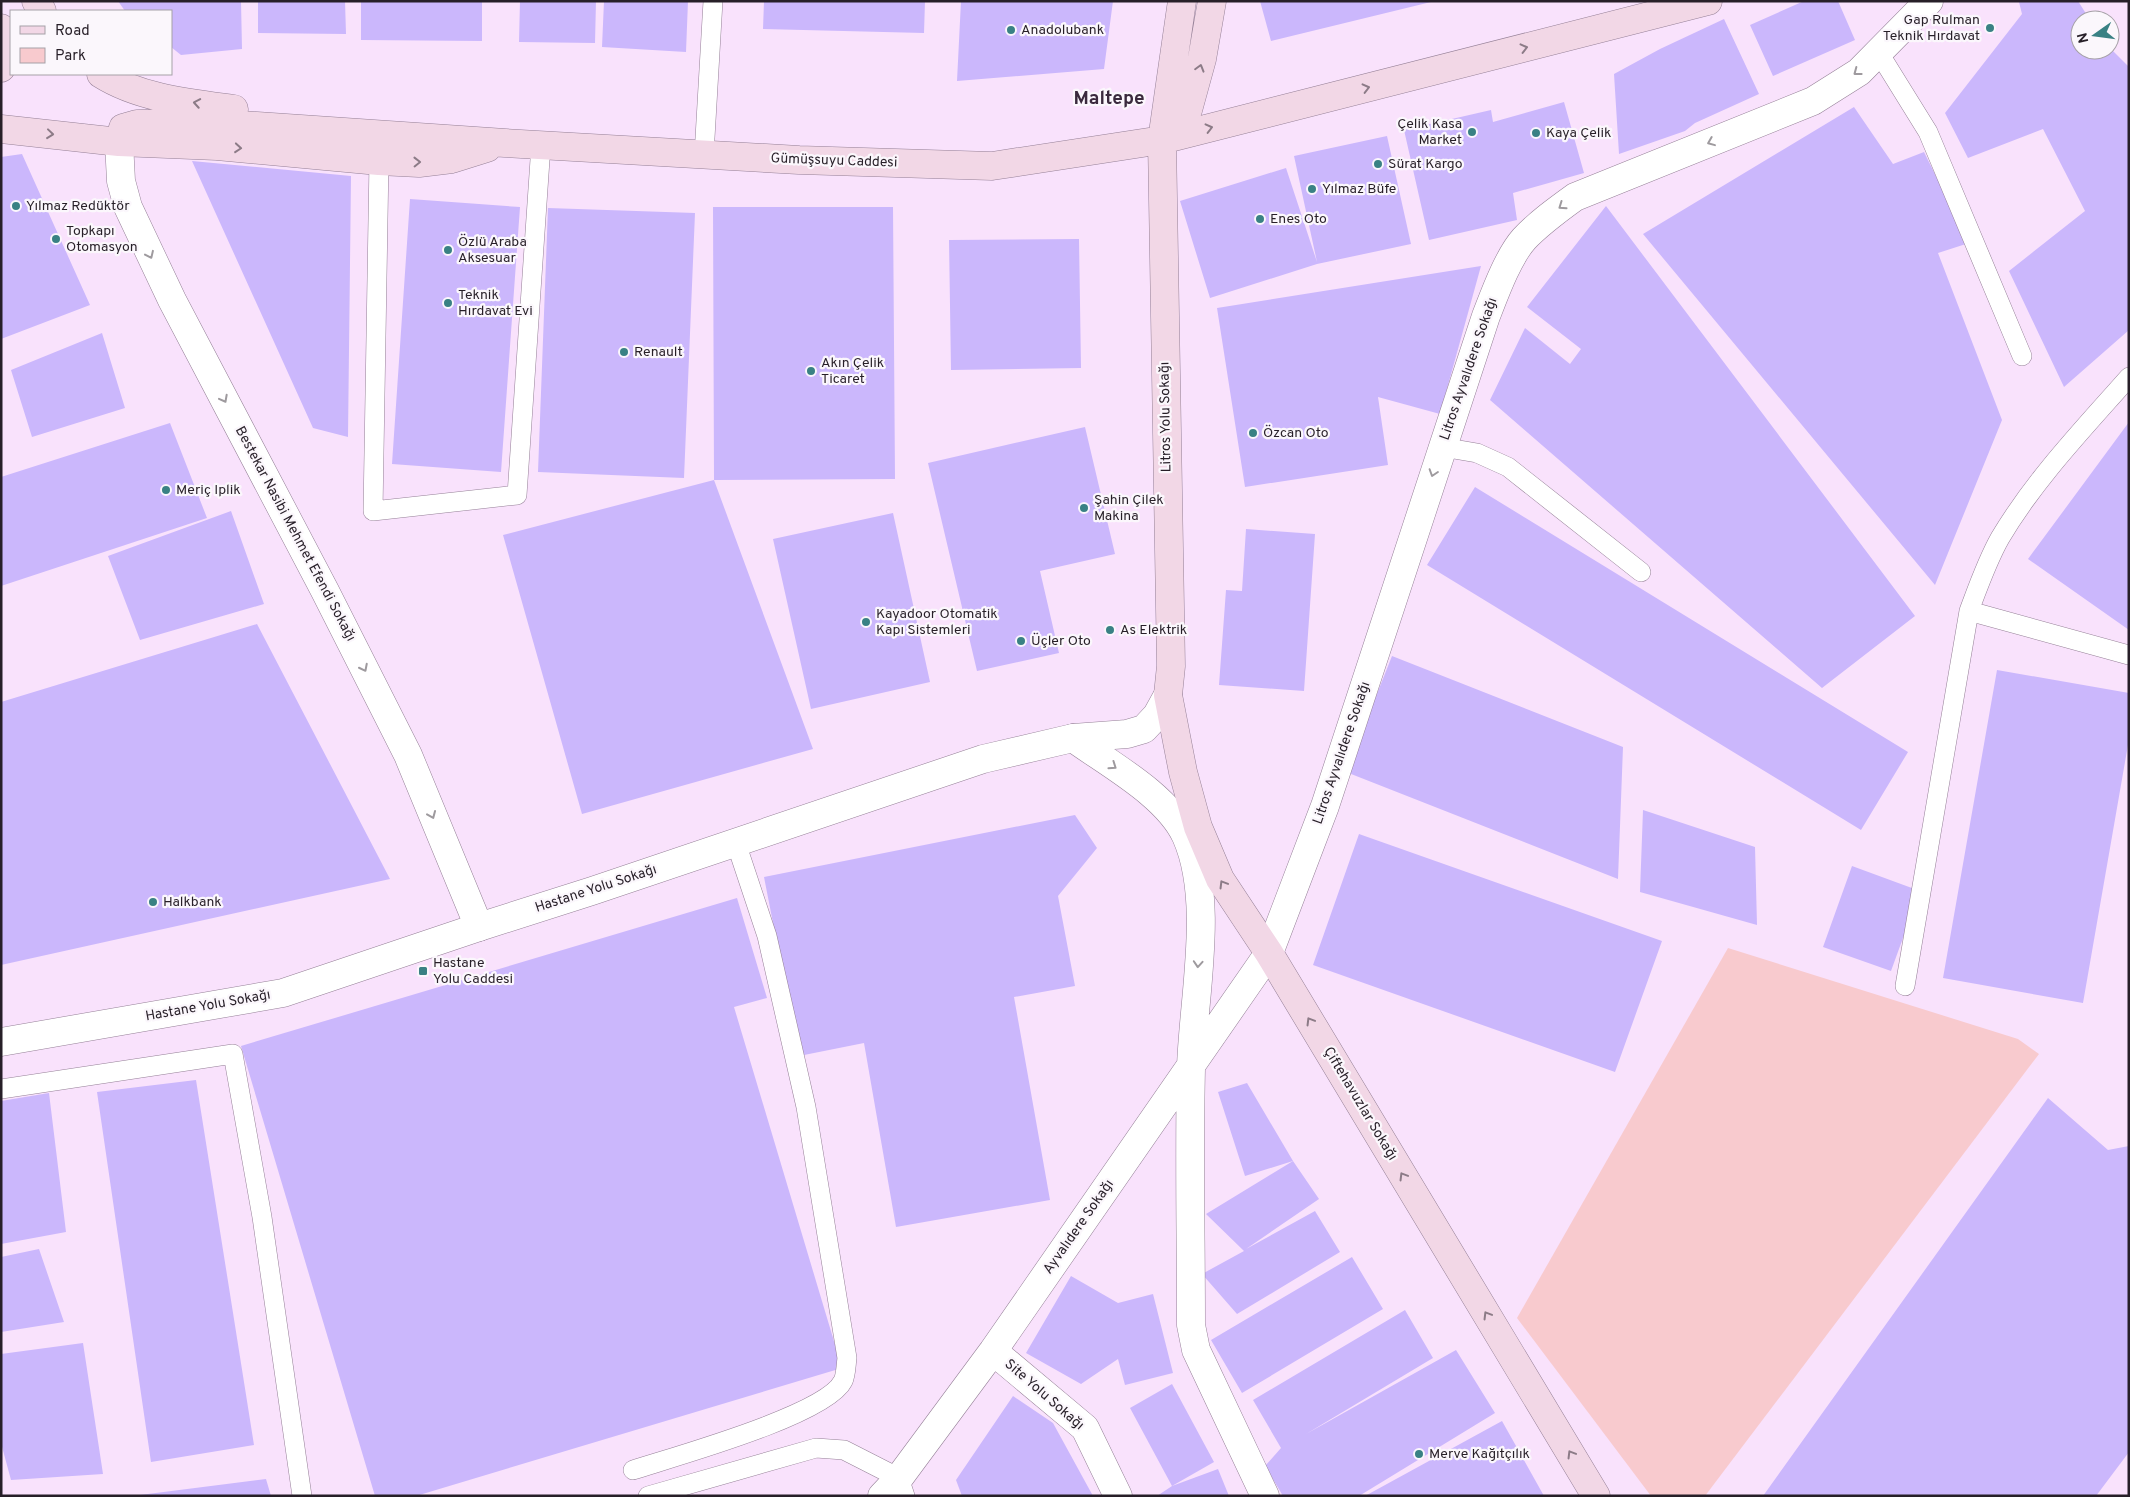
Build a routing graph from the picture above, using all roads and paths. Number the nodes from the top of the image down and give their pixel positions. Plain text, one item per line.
1 (712, 1) edge
2 (1182, 1) edge
3 (1212, 1) edge
4 (1708, 1) edge
5 (1929, 1) edge
6 (1, 28) edge
7 (1878, 53) junction
8 (1, 68) edge
9 (102, 75) edge
10 (1, 129) edge
11 (1162, 140) junction
12 (119, 142) junction
13 (506, 143) junction
14 (541, 145) junction
15 (704, 155) junction
16 (379, 161) junction
17 (2022, 356) dead end
18 (2129, 377) edge
19 (1442, 446) junction
20 (1641, 572) dead end
21 (1969, 611) junction
22 (2129, 655) edge
23 (1168, 694) junction
24 (1073, 738) junction
25 (736, 843) junction
26 (1244, 915) junction
27 (1200, 923) junction
28 (479, 927) junction
29 (1269, 953) junction
30 (1905, 986) dead end
31 (1, 1042) edge
32 (1191, 1067) junction
33 (1, 1089) edge
34 (993, 1351) junction
35 (633, 1470) dead end
36 (896, 1490) edge
37 (302, 1496) edge
38 (648, 1496) edge
39 (1118, 1496) edge
40 (1265, 1496) edge
41 (1596, 1496) edge

1 - 15 lane
2 - 11 main road, Litros Yolu Sokağı
11 -> 3 main road
11 -> 4 main road, Gümüşsuyu Caddesi
5 - 7 street, Litros Ayvalıdere Sokağı
6 - 8 main road
7 - 17 lane
7 -> 19 street, Litros Ayvalıdere Sokağı
13 -> 9 main road
10 -> 12 main road
11 - 15 main road, Gümüşsuyu Caddesi
11 - 23 main road, Litros Yolu Sokağı
12 - 13 main road
12 -> 16 main road
12 -> 28 street, Bestekar Nasibi Mehmet Efendi Sokağı
13 - 14 main road, Gümüşsuyu Caddesi
16 -> 13 main road
14 - 15 main road, Gümüşsuyu Caddesi
14 - 16 lane
18 - 21 lane
19 - 20 lane
19 -> 29 street, Litros Ayvalıdere Sokağı
21 - 22 lane
21 - 30 lane
23 - 24 street, Hastane Yolu Sokağı
26 -> 23 main road, Çiftehavuzlar Sokağı
24 - 25 street, Hastane Yolu Sokağı
24 -> 27 street
25 - 28 street, Hastane Yolu Sokağı
25 - 35 lane
26 - 27 street
26 - 29 main road, Çiftehavuzlar Sokağı
27 -> 32 street
28 - 31 street, Hastane Yolu Sokağı
29 - 32 street, Ayvalıdere Sokağı
41 -> 29 main road, Çiftehavuzlar Sokağı
32 - 34 street, Ayvalıdere Sokağı
32 - 40 street
33 - 37 lane
34 - 36 street, Ayvalıdere Sokağı
34 - 39 street, Site Yolu Sokağı
36 - 38 lane

